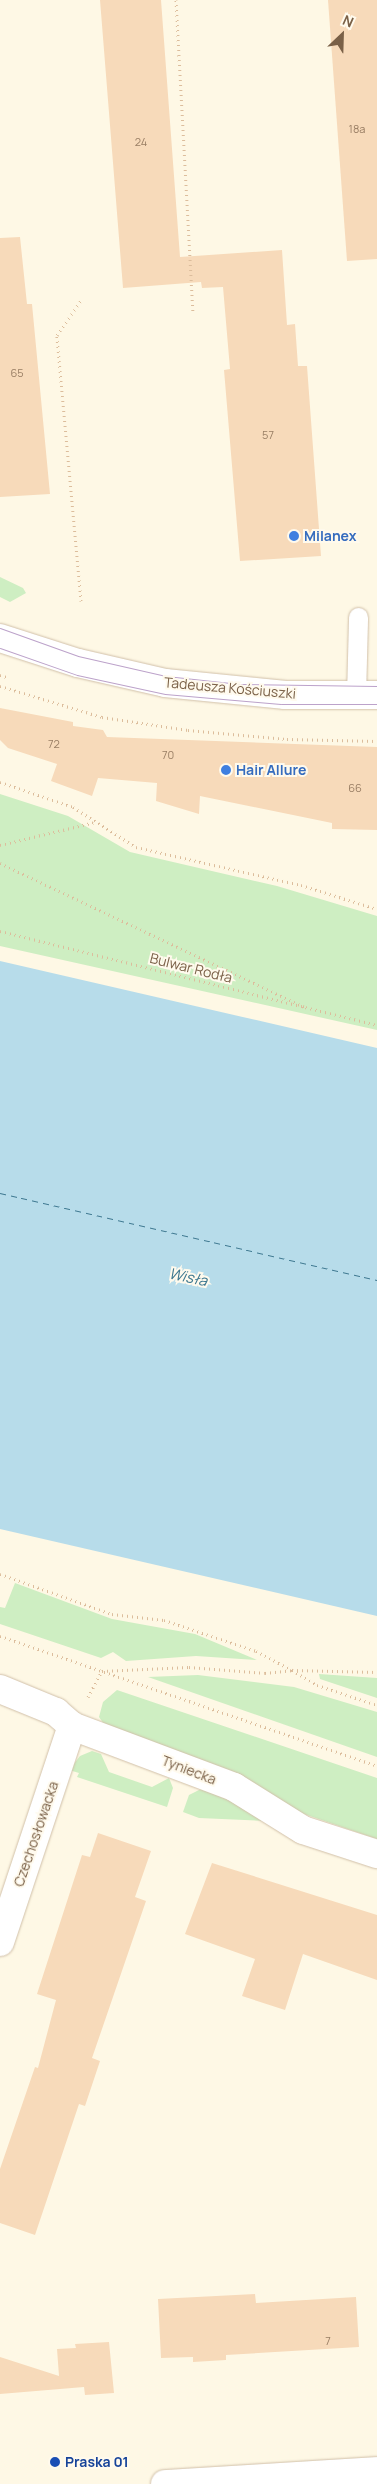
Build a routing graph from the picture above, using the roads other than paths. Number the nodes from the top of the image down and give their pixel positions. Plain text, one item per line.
1 (358, 617) dead end
2 (0, 638) edge
3 (367, 695) edge
4 (0, 1689) edge
5 (72, 1726) junction
6 (377, 1854) edge
7 (0, 1942) edge
8 (377, 2471) edge
9 (166, 2484) edge

1 - 3 lane
2 - 3 street, Tadeusza Kościuszki
4 - 5 street, Tyniecka
5 - 6 street, Tyniecka
5 - 7 street, Czechosłowacka
8 - 9 street

